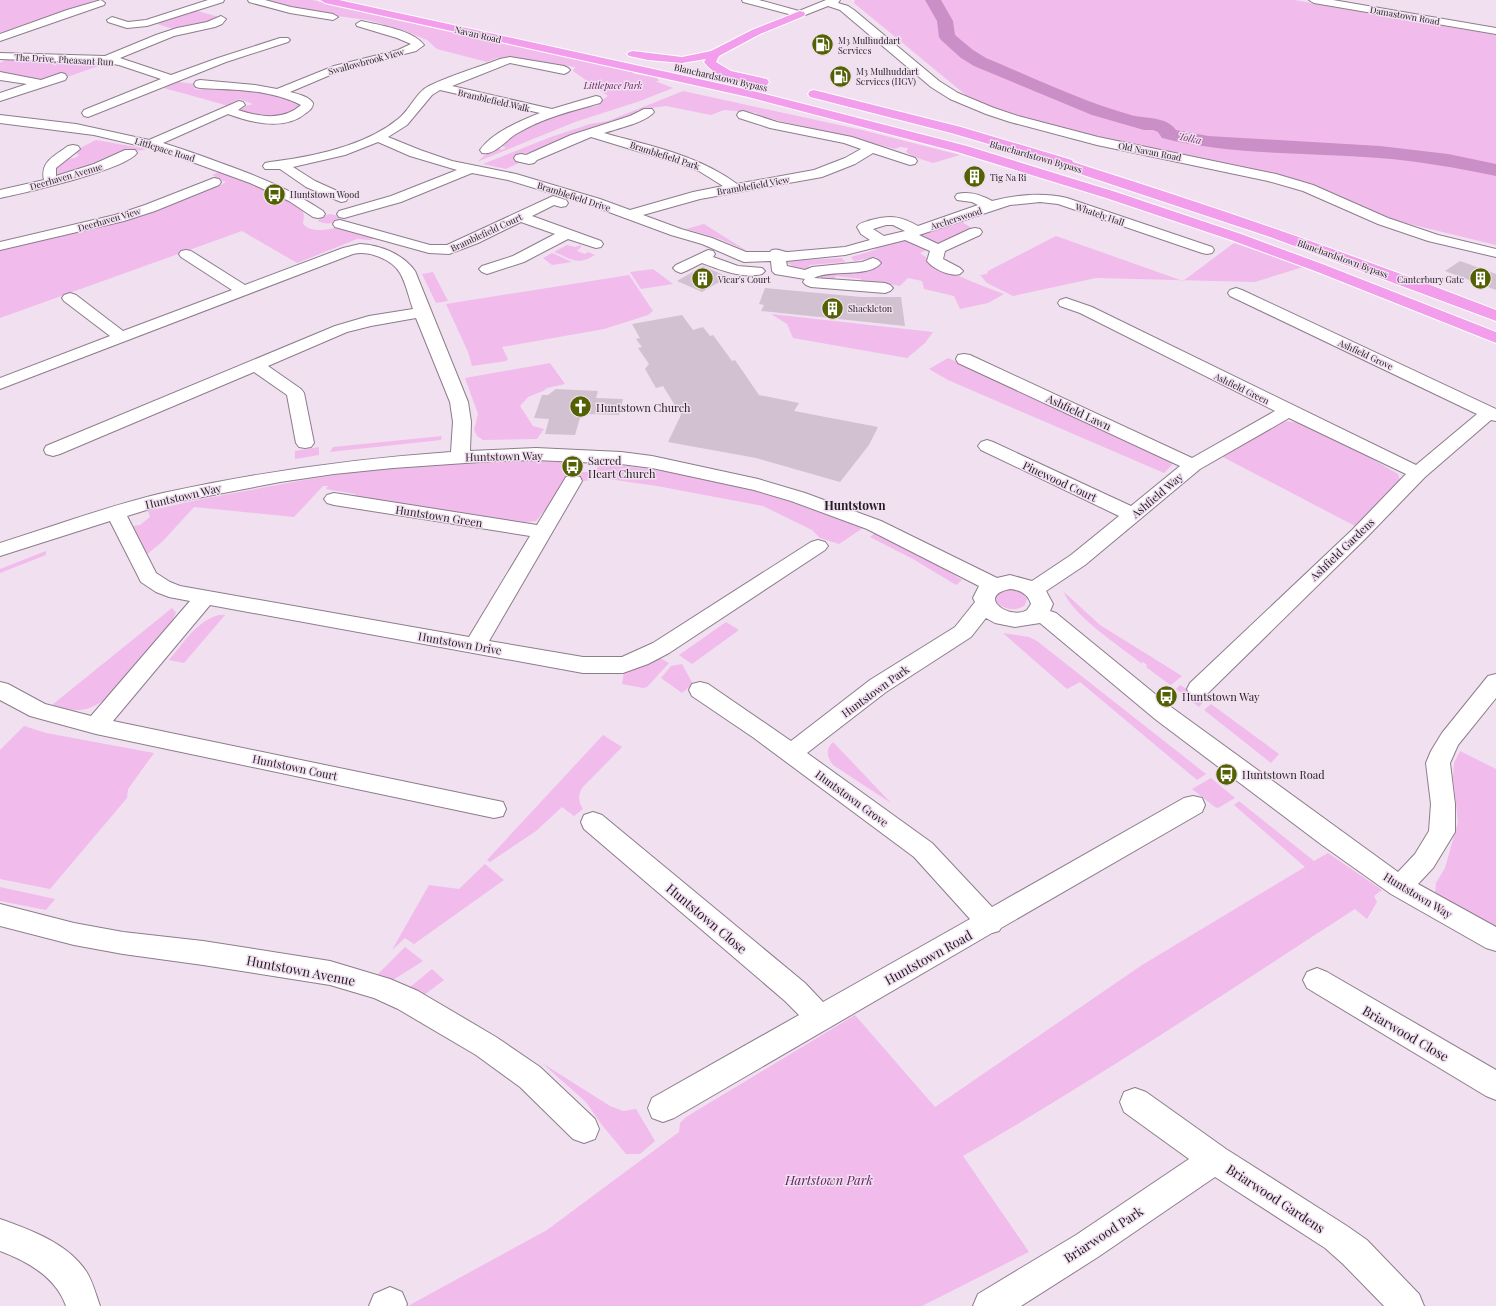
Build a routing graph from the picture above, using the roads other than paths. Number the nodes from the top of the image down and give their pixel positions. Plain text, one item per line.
1 (219, 0) edge
2 (253, 0) edge
3 (325, 0) edge
4 (372, 0) edge
5 (747, 0) edge
6 (1314, 0) edge
7 (832, 1) edge
8 (112, 8) dead end
9 (800, 14) junction
10 (333, 17) dead end
11 (221, 19) dead end
12 (112, 20) dead end
13 (147, 23) junction
14 (361, 24) dead end
15 (1496, 31) edge
16 (177, 32) junction
17 (0, 38) edge
18 (284, 40) dead end
19 (561, 42) junction
20 (582, 45) dead end
21 (625, 52) dead end
22 (714, 54) junction
23 (1, 57) edge
24 (107, 60) junction
25 (632, 68) joint
26 (564, 70) dead end
27 (0, 76) edge
28 (61, 77) dead end
29 (174, 80) junction
30 (41, 84) junction
31 (200, 84) dead end
32 (438, 86) junction
33 (778, 86) dead end
34 (801, 91) dead end
35 (279, 92) junction
36 (0, 97) edge
37 (596, 100) dead end
38 (240, 104) dead end
39 (227, 110) junction
40 (96, 111) dead end
41 (550, 112) junction
42 (648, 112) dead end
43 (744, 115) dead end
44 (3, 120) edge
45 (590, 133) junction
46 (377, 138) junction
47 (151, 144) junction
48 (73, 148) dead end
49 (493, 148) dead end
50 (872, 148) junction
51 (130, 153) dead end
52 (904, 157) dead end
53 (521, 158) dead end
54 (470, 169) junction
55 (51, 182) junction
56 (214, 182) dead end
57 (1123, 182) junction
58 (734, 188) junction
59 (0, 194) edge
60 (962, 197) dead end
61 (341, 198) dead end
62 (561, 203) dead end
63 (990, 206) junction
64 (631, 214) junction
65 (521, 216) junction
66 (331, 221) junction
67 (676, 232) joint
68 (975, 232) dead end
69 (911, 233) junction
70 (566, 234) junction
71 (883, 242) junction
72 (594, 245) dead end
73 (0, 246) edge
74 (938, 249) junction
75 (1207, 250) dead end
76 (777, 251) junction
77 (1496, 253) edge
78 (186, 254) dead end
79 (873, 263) dead end
80 (681, 268) dead end
81 (488, 270) dead end
82 (780, 271) junction
83 (955, 271) dead end
84 (806, 279) junction
85 (886, 288) dead end
86 (244, 291) junction
87 (1236, 293) dead end
88 (70, 298) dead end
89 (1066, 303) dead end
90 (422, 312) junction
91 (1496, 316) edge
92 (122, 338) junction
93 (1496, 338) edge
94 (964, 359) dead end
95 (256, 365) junction
96 (0, 384) edge
97 (1288, 411) junction
98 (1492, 414) edge
99 (305, 443) dead end
100 (987, 446) dead end
101 (52, 450) dead end
102 (460, 457) junction
103 (1193, 465) junction
104 (1418, 473) junction
105 (573, 481) dead end
106 (334, 499) dead end
107 (116, 512) junction
108 (1133, 515) junction
109 (544, 532) junction
110 (818, 546) dead end
111 (0, 550) edge
112 (1033, 590) junction
113 (990, 594) junction
114 (204, 598) junction
115 (1037, 614) junction
116 (1002, 618) junction
117 (963, 632) junction
118 (475, 646) junction
119 (1496, 682) edge
120 (1198, 689) dead end
121 (0, 690) edge
122 (700, 690) dead end
123 (96, 726) junction
124 (790, 753) junction
125 (1193, 805) dead end
126 (494, 809) dead end
127 (593, 822) dead end
128 (1400, 887) junction
129 (0, 915) edge
130 (990, 922) junction
131 (1496, 940) edge
132 (1317, 980) dead end
133 (820, 1017) junction
134 (1496, 1086) edge
135 (1135, 1102) dead end
136 (663, 1108) dead end
137 (584, 1129) dead end
138 (1215, 1159) junction
139 (0, 1234) edge
140 (83, 1306) edge
141 (990, 1306) edge
142 (1407, 1306) edge

1 - 13 street
2 - 10 street
3 - 25 highway, Navan Road
4 - 19 highway, Navan Road
5 - 9 street
6 - 15 street, Damastown Road
7 - 9 street
7 - 77 street, Old Navan Road
8 - 17 street
9 - 22 highway
11 - 16 street
12 - 13 street
13 - 16 street
14 - 35 street, Swallowbrook View
16 - 24 street
18 - 29 street
19 - 20 highway
19 - 57 highway, Blanchardstown Bypass
21 - 22 highway
22 - 33 highway
23 - 24 street, The Drive, Pheasant Run
24 - 29 street, The Drive, Pheasant Run
25 - 93 highway, Blanchardstown Bypass
26 - 32 street
27 - 30 street
28 - 30 street
29 - 40 street
30 - 36 street
31 - 35 street
32 - 41 street, Bramblefield Walk
32 - 46 street
34 - 57 highway
35 - 39 street
37 - 41 street, Bramblefield Walk
38 - 39 street
39 - 47 street
41 - 49 street, Bramblefield Walk
42 - 45 street
43 - 50 street
44 - 47 street, Littlepace Road
45 - 53 street
45 - 58 street, Bramblefield Park
46 - 54 street, Bramblefield Drive
46 - 61 street
47 - 66 street, Littlepace Road
48 - 55 street
50 - 52 street
50 - 58 street, Bramblefield View
51 - 55 street, Deerhaven Avenue
54 - 64 street, Bramblefield Drive
54 - 66 street
55 - 59 street, Deerhaven Avenue
56 - 73 street, Deerhaven View
57 - 91 highway, Blanchardstown Bypass
58 - 64 street, Bramblefield View
60 - 63 street, Archerswood
62 - 65 street, Bramblefield Court
63 - 69 street, Archerswood
63 - 75 street, Whately Hall
64 - 67 street, Bramblefield Drive
65 - 66 street, Bramblefield Court
65 - 70 street
67 - 76 street, Archerswood
68 - 74 street
69 - 71 street, Archerswood
69 - 71 street, Archerswood
69 - 74 street
70 - 72 street
70 - 81 street
71 - 76 street, Archerswood
74 - 83 street
76 - 82 street
78 - 86 street
79 - 84 street
80 - 82 street
82 - 84 street
84 - 85 street
86 - 90 street
86 - 92 street
87 - 98 street, Ashfield Grove
88 - 92 street
89 - 97 street, Ashfield Green
90 - 95 street
90 - 102 street
92 - 96 street
94 - 103 street, Ashfield Lawn
95 - 99 street
95 - 101 street
97 - 103 street, Ashfield Way
97 - 104 street, Ashfield Green
98 - 104 street, Ashfield Gardens
100 - 108 street, Pinewood Court
102 - 107 street, Huntstown Way
102 - 113 street, Huntstown Way
103 - 108 street, Ashfield Way
104 - 120 street, Ashfield Gardens
105 - 109 street
106 - 109 street, Huntstown Green
107 - 111 street, Huntstown Way
107 - 114 street, Huntstown Drive
108 - 112 street, Ashfield Way
109 - 118 street
110 - 118 street, Huntstown Drive
112 - 113 street
112 - 115 street
113 - 116 street
113 - 117 street, Huntstown Park
114 - 118 street, Huntstown Drive
114 - 123 street
115 - 116 street
115 - 128 street, Huntstown Way
116 - 117 street, Huntstown Park
117 - 124 street, Huntstown Park
119 - 128 street
121 - 123 street, Huntstown Court
122 - 124 street, Huntstown Grove
123 - 126 street, Huntstown Court
124 - 130 street, Huntstown Grove
125 - 130 street, Huntstown Road
127 - 133 street, Huntstown Close
128 - 131 street, Huntstown Way
129 - 137 street, Huntstown Avenue
130 - 133 street, Huntstown Road
132 - 134 street, Briarwood Close
133 - 136 street, Huntstown Road
135 - 138 street, Briarwood Gardens
138 - 141 street, Briarwood Park
138 - 142 street, Briarwood Gardens
139 - 140 street

